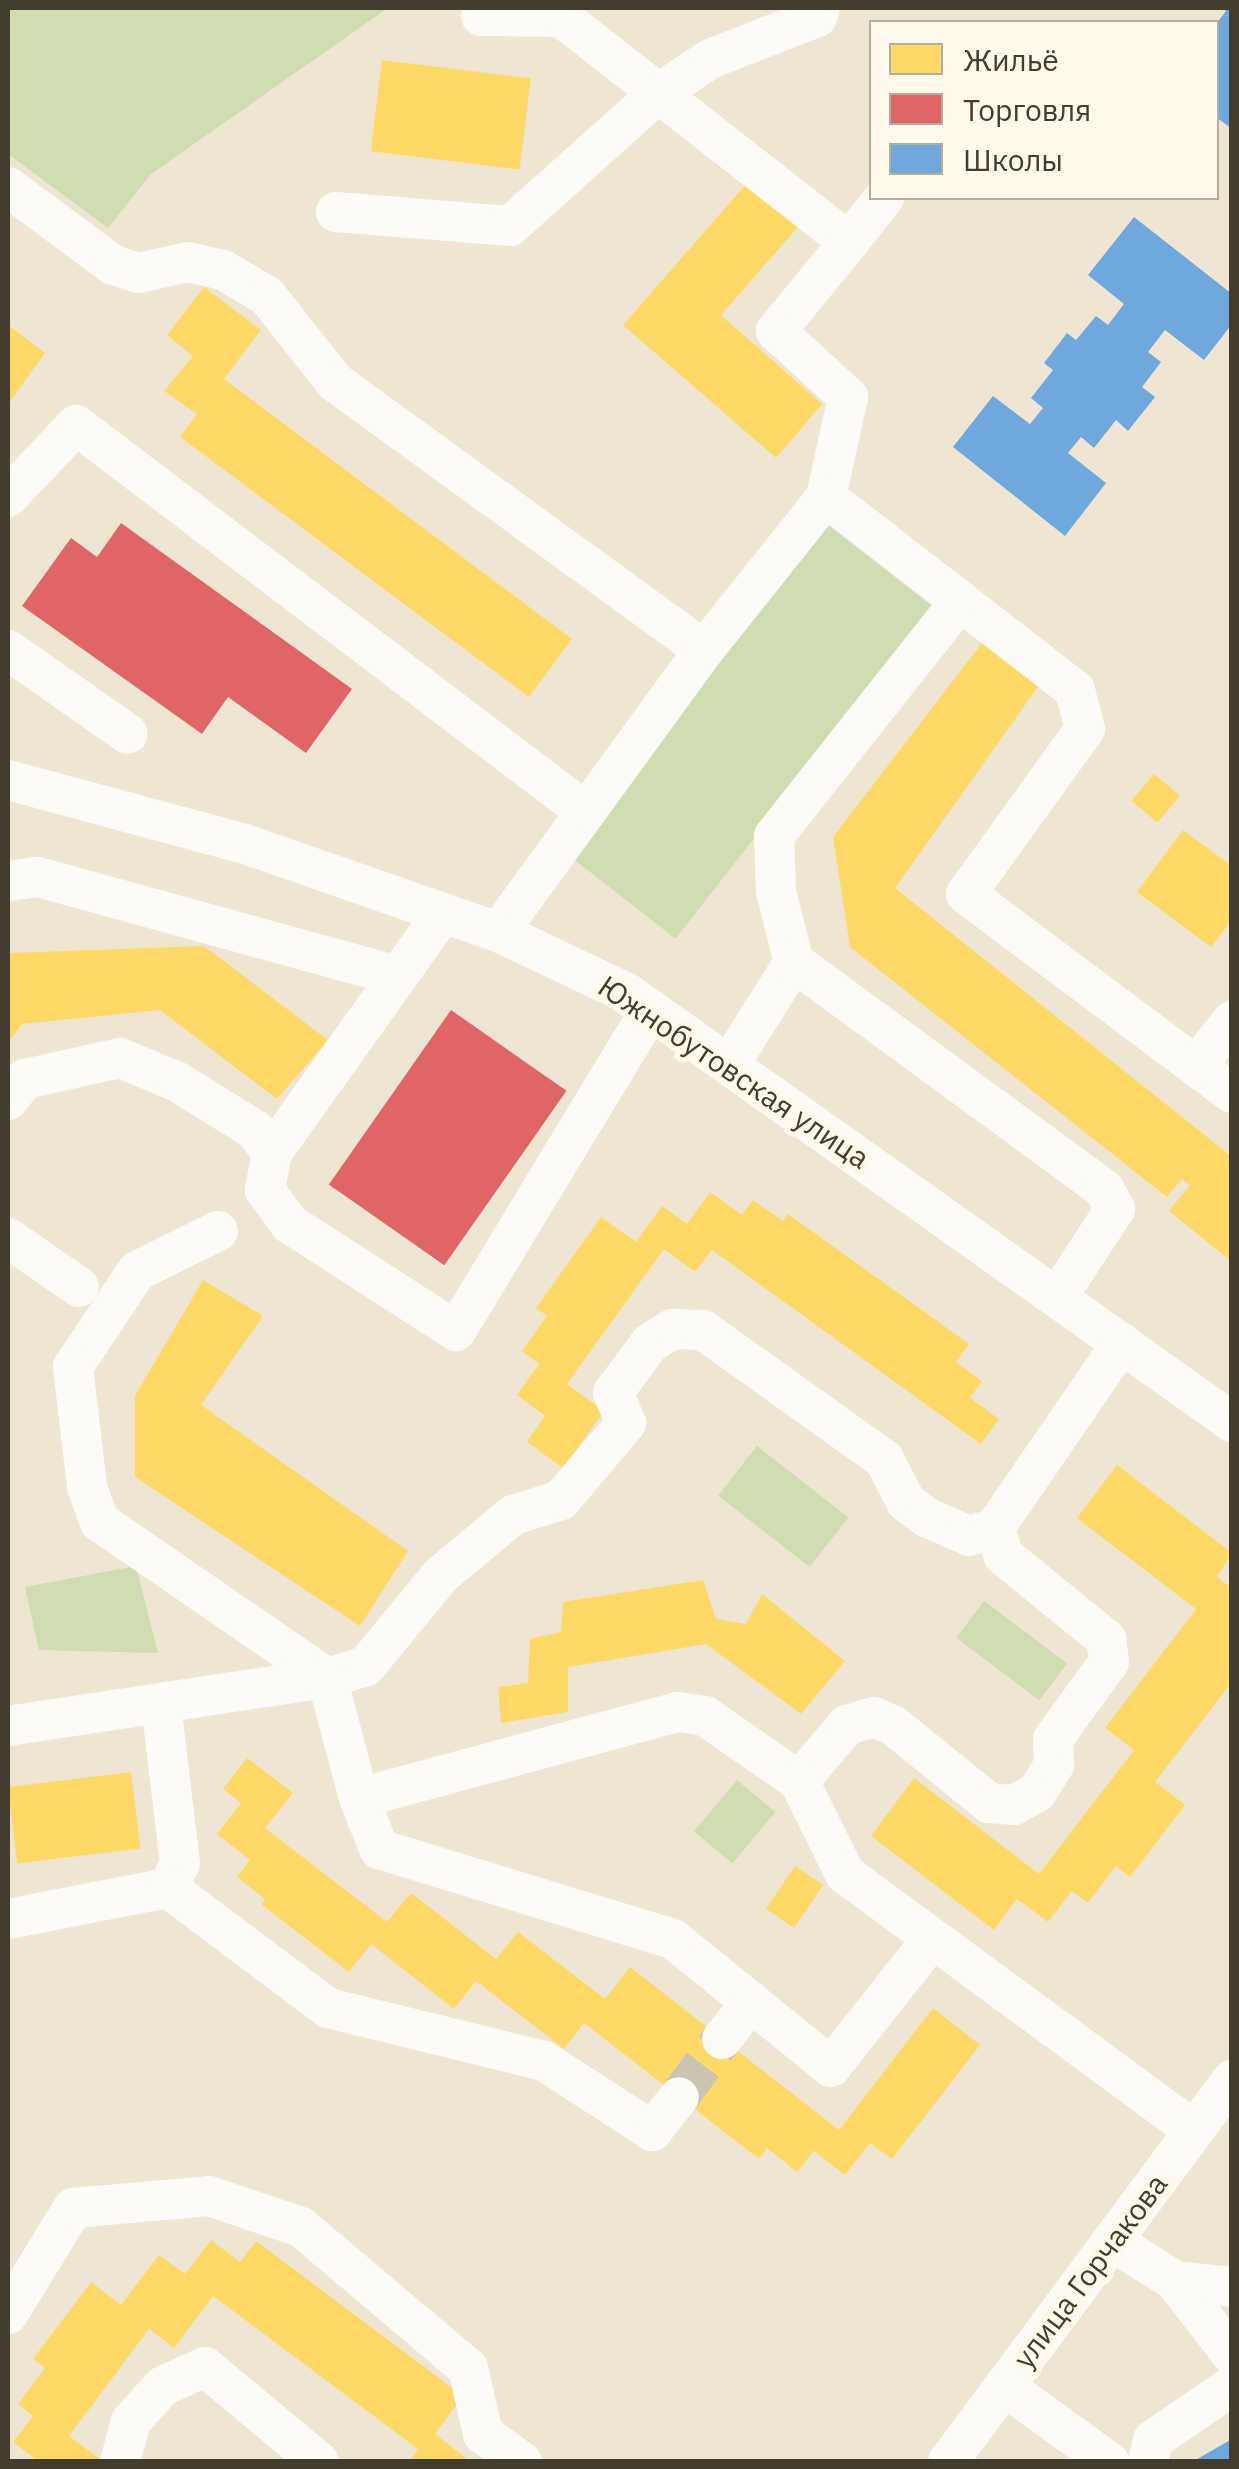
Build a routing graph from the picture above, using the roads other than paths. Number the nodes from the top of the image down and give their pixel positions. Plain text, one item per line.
1 (820, 8) edge
2 (481, 16) dead end
3 (659, 92) junction
4 (8, 188) edge
5 (882, 200) edge
6 (336, 212) dead end
7 (849, 242) junction
8 (826, 496) junction
9 (8, 498) edge
10 (960, 600) junction
11 (8, 650) edge
12 (704, 650) junction
13 (128, 734) dead end
14 (8, 780) edge
15 (586, 812) junction
16 (8, 881) edge
17 (443, 913) junction
18 (498, 932) junction
19 (794, 962) junction
20 (398, 976) junction
21 (651, 1010) junction
22 (1232, 1021) edge
23 (731, 1062) junction
24 (1196, 1066) junction
25 (1232, 1093) edge
26 (8, 1100) edge
27 (272, 1154) junction
28 (218, 1232) dead end
29 (8, 1238) edge
30 (80, 1287) dead end
31 (1058, 1296) junction
32 (1122, 1343) junction
33 (1231, 1419) edge
34 (994, 1529) junction
35 (327, 1678) junction
36 (161, 1704) junction
37 (8, 1726) edge
38 (800, 1781) junction
39 (359, 1798) junction
40 (168, 1888) junction
41 (8, 1919) edge
42 (932, 1939) junction
43 (750, 2002) junction
44 (722, 2039) tunnel mouth
45 (1232, 2080) edge
46 (678, 2097) tunnel mouth
47 (1194, 2130) junction
48 (1112, 2241) junction
49 (1175, 2281) junction
50 (1232, 2287) edge
51 (8, 2314) edge
52 (1232, 2355) edge
53 (1004, 2386) junction
54 (1232, 2386) edge
55 (120, 2462) edge
56 (319, 2462) edge
57 (522, 2462) edge
58 (948, 2462) edge
59 (1109, 2462) edge
60 (1148, 2462) edge

1 - 3 street
2 - 3 street
3 - 6 street
3 - 7 street
4 - 12 street
5 - 7 street
7 - 8 street
8 - 10 street
8 - 12 street
9 - 15 street
10 - 19 street
10 - 24 street
11 - 13 street
12 - 15 street
14 - 17 street, Южнобутовская улица
15 - 18 street
16 - 20 street
17 - 18 street, Южнобутовская улица
17 - 20 street
18 - 21 street, Южнобутовская улица
19 - 23 street
19 - 31 street
20 - 27 street
21 - 23 street, Южнобутовская улица
21 - 27 street
22 - 24 street
23 - 31 street, Южнобутовская улица
24 - 25 street
26 - 27 street
28 - 35 street
29 - 30 street
31 - 32 street, Южнобутовская улица
32 - 33 street, Южнобутовская улица
32 - 34 street
34 - 35 street
34 - 38 street
35 - 36 street
35 - 39 street
36 - 37 street
36 - 40 street
38 - 39 street
38 - 42 street
39 - 43 street
40 - 41 street
40 - 46 street
42 - 43 street
42 - 47 street
43 - 44 street
45 - 47 street, улица Горчакова
47 - 48 street, улица Горчакова
48 - 49 street
48 - 53 street, улица Горчакова
49 - 50 street
49 - 52 street
51 - 57 street
53 - 58 street, улица Горчакова
53 - 59 street
54 - 60 street
55 - 56 street

